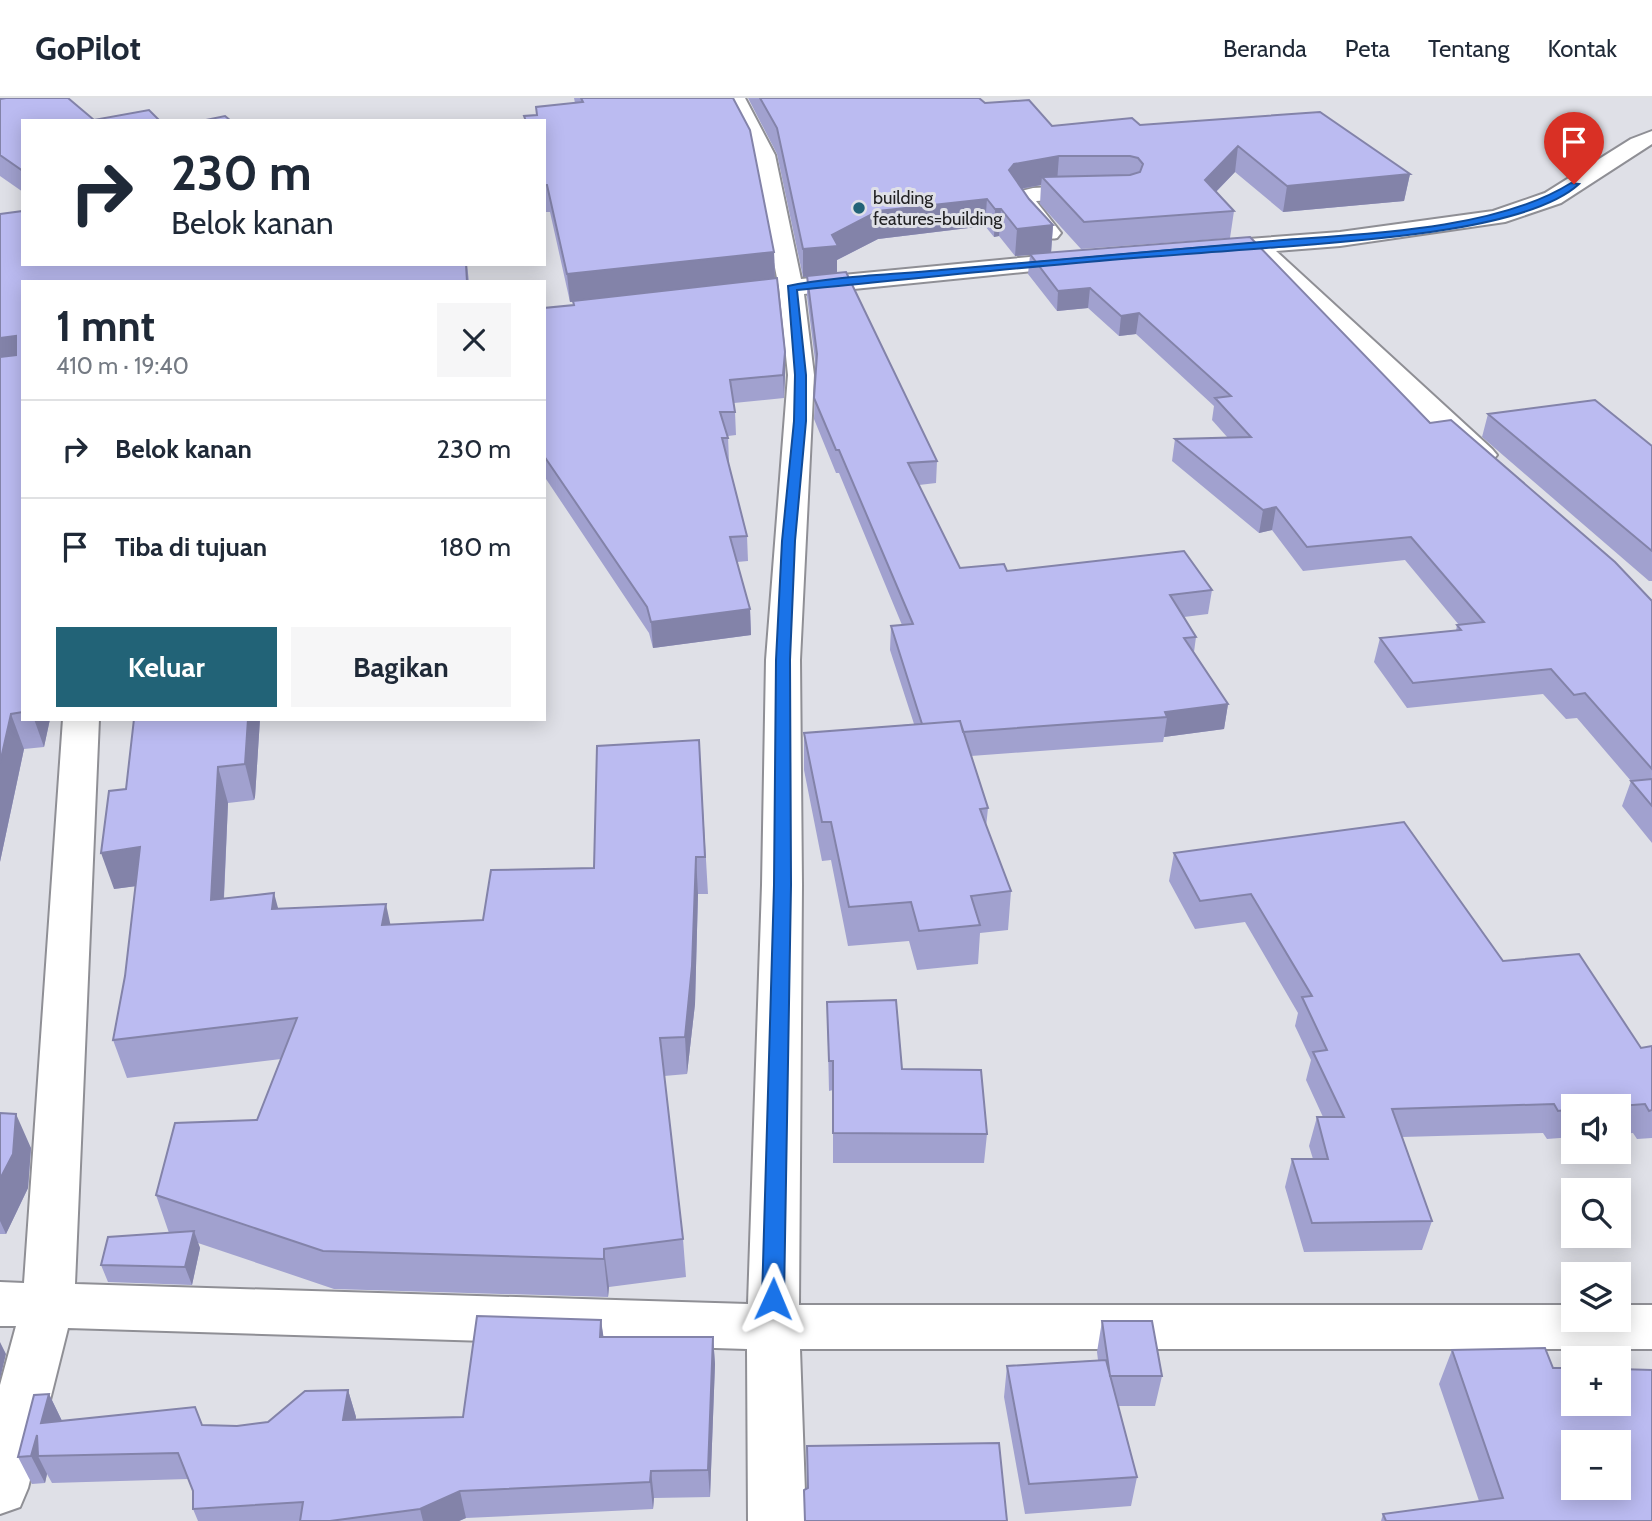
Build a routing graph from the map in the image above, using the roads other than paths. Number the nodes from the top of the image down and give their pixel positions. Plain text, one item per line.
1 (735, 98) edge
2 (1652, 137) edge
3 (1116, 192) edge
4 (1260, 246) junction
5 (1181, 251) edge
6 (1110, 257) edge
7 (1074, 260) junction
8 (778, 289) junction
9 (1500, 471) edge
10 (81, 721) edge
11 (24, 1304) edge
12 (772, 1327) junction
13 (1652, 1327) edge
14 (0, 1488) edge
15 (777, 1521) edge

1 - 8 street
2 - 4 street
3 - 7 street
4 - 5 street
4 - 9 street
6 - 7 street
7 - 8 street
8 - 12 street
10 - 11 street
11 - 12 street
11 - 14 street
12 - 13 street
12 - 15 street

